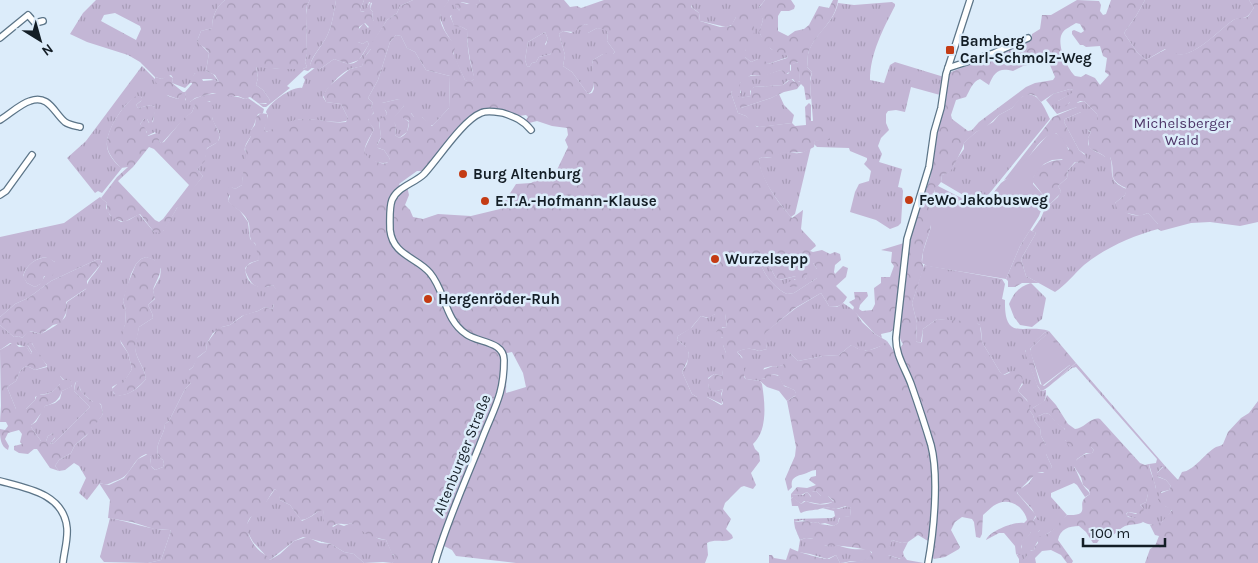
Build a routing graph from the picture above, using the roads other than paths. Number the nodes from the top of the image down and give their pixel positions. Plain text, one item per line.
1 (970, 0) edge
2 (43, 21) dead end
3 (0, 38) edge
4 (1028, 38) dead end
5 (948, 68) junction
6 (0, 120) edge
7 (80, 127) dead end
8 (531, 130) dead end
9 (32, 155) dead end
10 (0, 195) edge
11 (0, 481) edge
12 (63, 563) edge
13 (435, 563) edge
14 (928, 563) edge

1 - 5 street
2 - 3 street
4 - 5 street
5 - 14 street
6 - 7 street
8 - 13 street, Altenburger Straße
9 - 10 street
11 - 12 street

